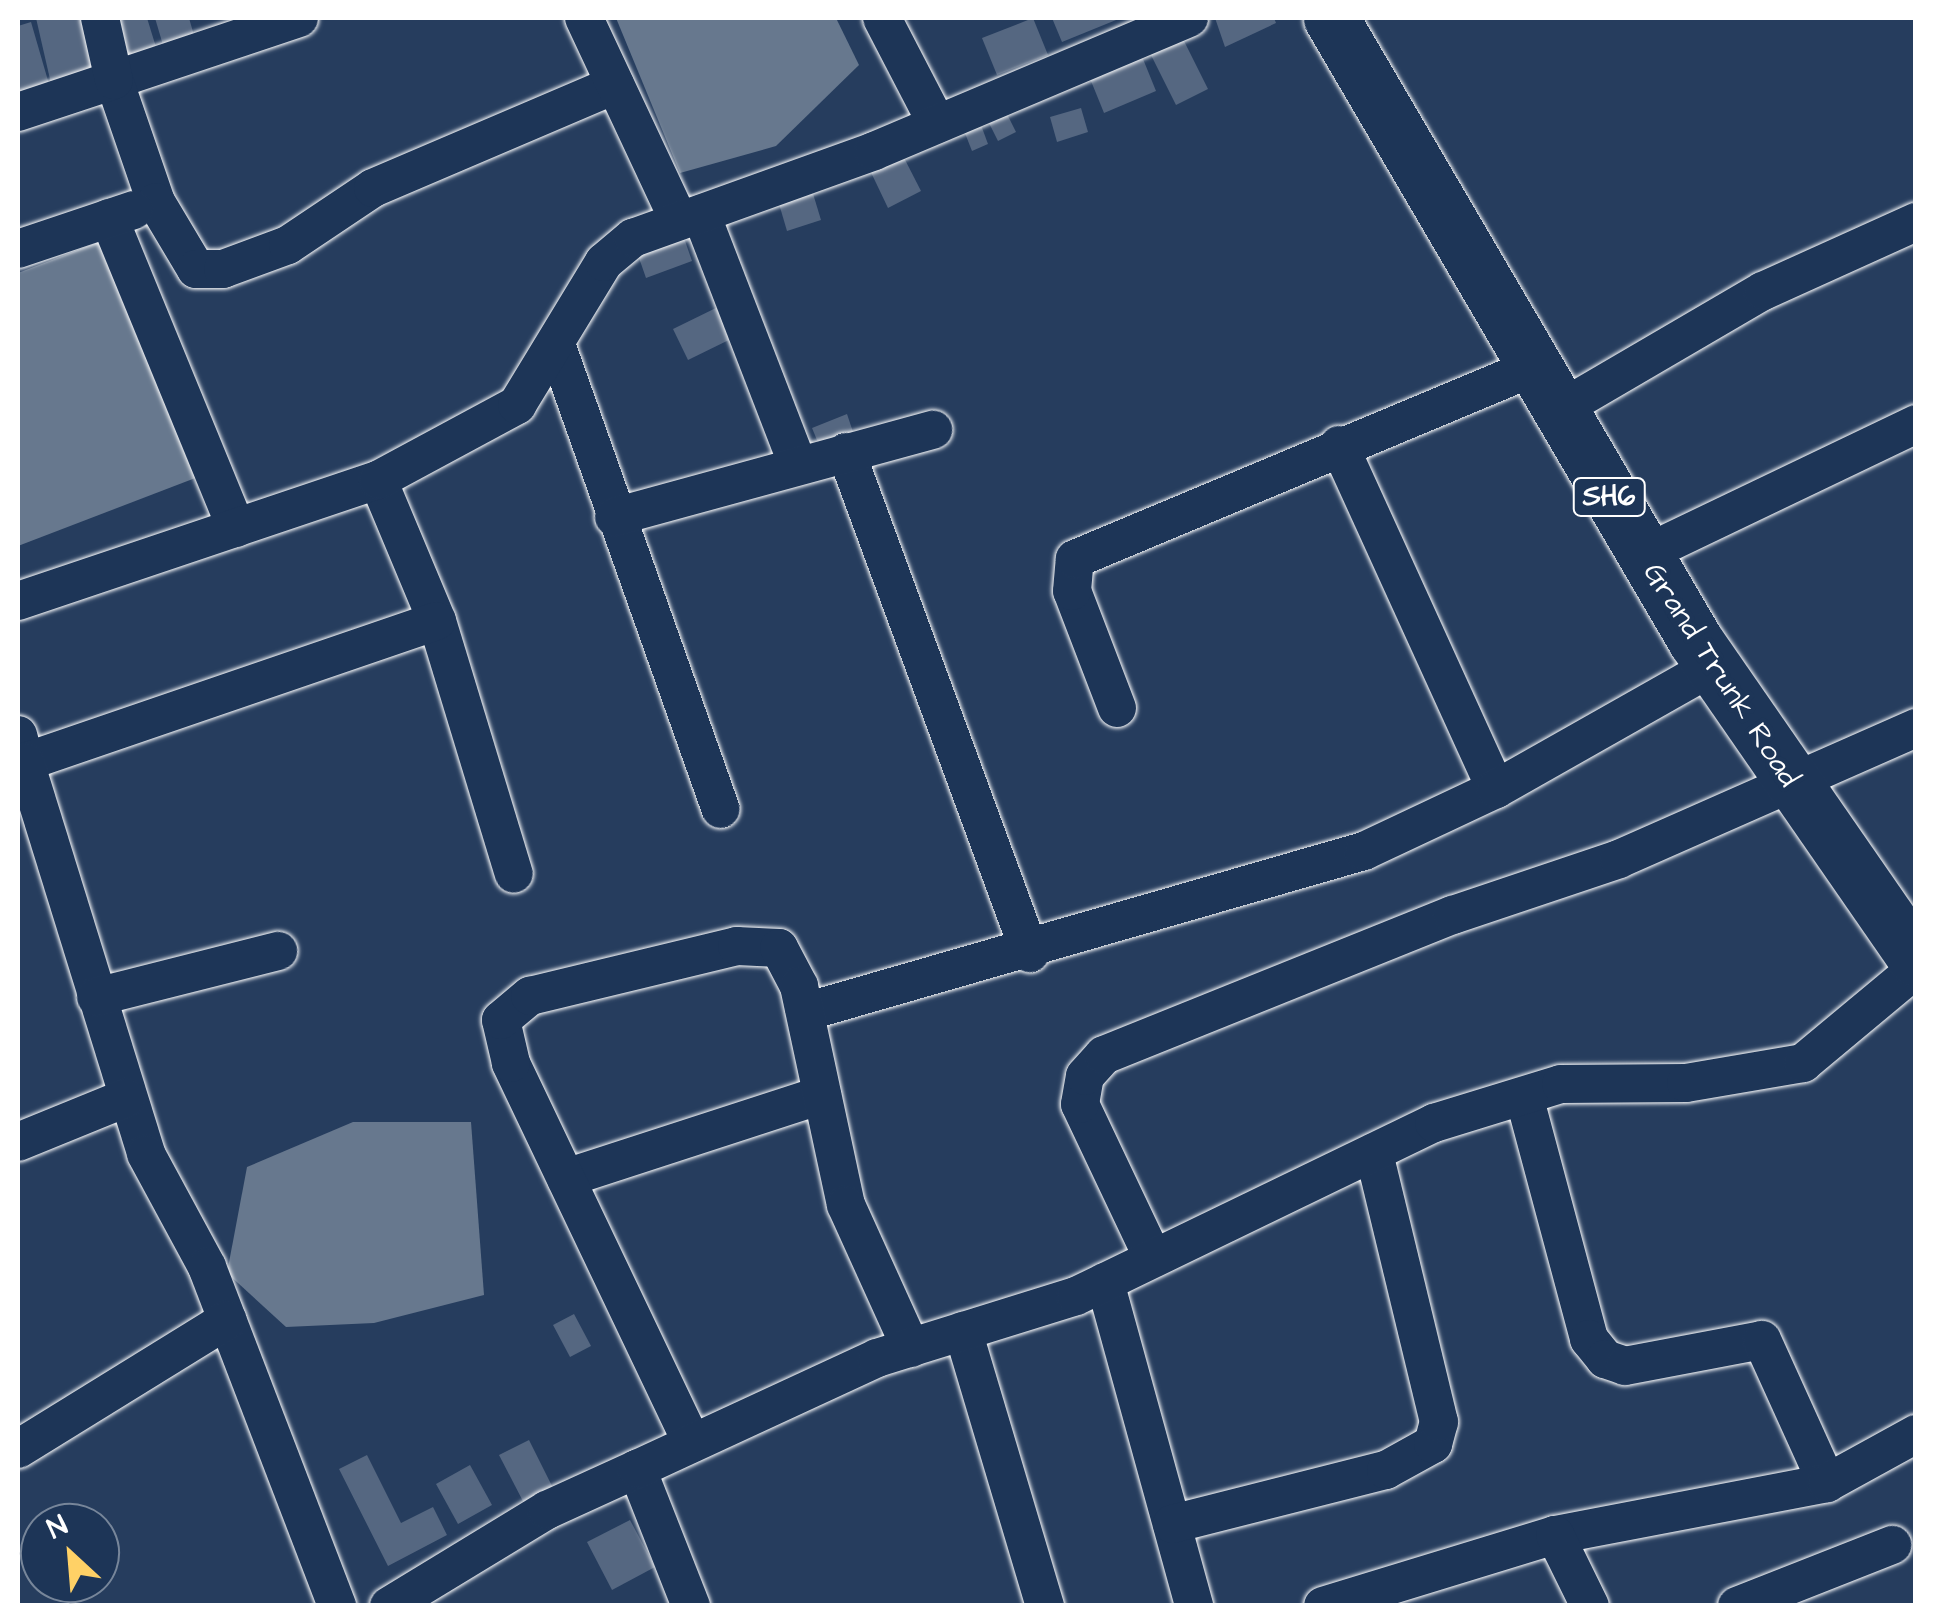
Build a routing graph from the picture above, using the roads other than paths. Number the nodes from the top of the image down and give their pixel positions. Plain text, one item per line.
1 (100, 18) edge
2 (298, 18) edge
3 (584, 18) edge
4 (882, 18) edge
5 (1189, 18) edge
6 (1331, 18) edge
7 (114, 80) junction
8 (615, 86) junction
9 (18, 112) edge
10 (937, 124) junction
11 (156, 202) junction
12 (109, 218) junction
13 (690, 218) junction
14 (1916, 222) edge
15 (18, 249) edge
16 (557, 347) junction
17 (1546, 389) junction
18 (1916, 424) edge
19 (933, 430) dead end
20 (1339, 445) junction
21 (846, 452) junction
22 (798, 464) junction
23 (378, 480) junction
24 (614, 517) junction
25 (236, 528) junction
26 (1643, 555) junction
27 (18, 601) edge
28 (437, 622) junction
29 (1712, 667) junction
30 (1118, 708) dead end
31 (1916, 728) edge
32 (22, 749) edge
33 (1790, 783) junction
34 (1496, 790) junction
35 (720, 809) dead end
36 (514, 874) dead end
37 (278, 951) dead end
38 (1030, 953) junction
39 (1916, 959) edge
40 (1916, 969) edge
41 (96, 997) junction
42 (805, 1012) junction
43 (822, 1095) junction
44 (1524, 1096) junction
45 (126, 1098) junction
46 (18, 1142) edge
47 (1374, 1153) junction
48 (566, 1178) junction
49 (1153, 1258) junction
50 (1105, 1282) junction
51 (227, 1320) junction
52 (963, 1332) junction
53 (911, 1348) junction
54 (1916, 1434) edge
55 (692, 1443) junction
56 (18, 1449) edge
57 (637, 1469) junction
58 (1827, 1484) junction
59 (1172, 1524) junction
60 (1555, 1535) junction
61 (1892, 1545) dead end
62 (337, 1606) edge
63 (389, 1606) edge
64 (691, 1606) edge
65 (1045, 1606) edge
66 (1194, 1606) edge
67 (1323, 1606) edge
68 (1590, 1606) edge
69 (1737, 1606) edge

1 - 7 street
2 - 7 street
3 - 8 street
4 - 10 street
5 - 10 street
6 - 17 main road, Grand Trunk Road / SH6
7 - 9 street
7 - 11 street
8 - 11 street
8 - 13 street
10 - 13 street
11 - 12 street
12 - 15 street
12 - 25 street
13 - 16 street
13 - 22 street
14 - 17 street
16 - 23 street
16 - 24 street
17 - 20 street
17 - 26 main road, Grand Trunk Road / SH6
18 - 26 street
19 - 21 street
20 - 30 street
20 - 34 street
21 - 22 street
21 - 38 street
22 - 24 street
23 - 25 street
23 - 28 street
24 - 35 street
25 - 27 street
26 - 29 main road, Grand Trunk Road / SH6
28 - 32 street
28 - 36 street
29 - 33 main road, Grand Trunk Road / SH6
29 - 34 street
31 - 33 street
32 - 41 street
33 - 39 main road, Grand Trunk Road / SH6
33 - 49 street
34 - 38 street
37 - 41 street
38 - 42 street
40 - 44 street
41 - 45 street
42 - 43 street
42 - 48 street
43 - 48 street
43 - 53 street
44 - 47 street
44 - 58 street
45 - 46 street
45 - 51 street
47 - 49 street
47 - 59 street
48 - 55 street
49 - 50 street
50 - 52 street
50 - 59 street
51 - 56 street
51 - 62 street
52 - 53 street
52 - 65 street
53 - 55 street
54 - 58 street
55 - 57 street
57 - 63 street
57 - 64 street
58 - 60 street
59 - 66 street
60 - 67 street
60 - 68 street
61 - 69 street

